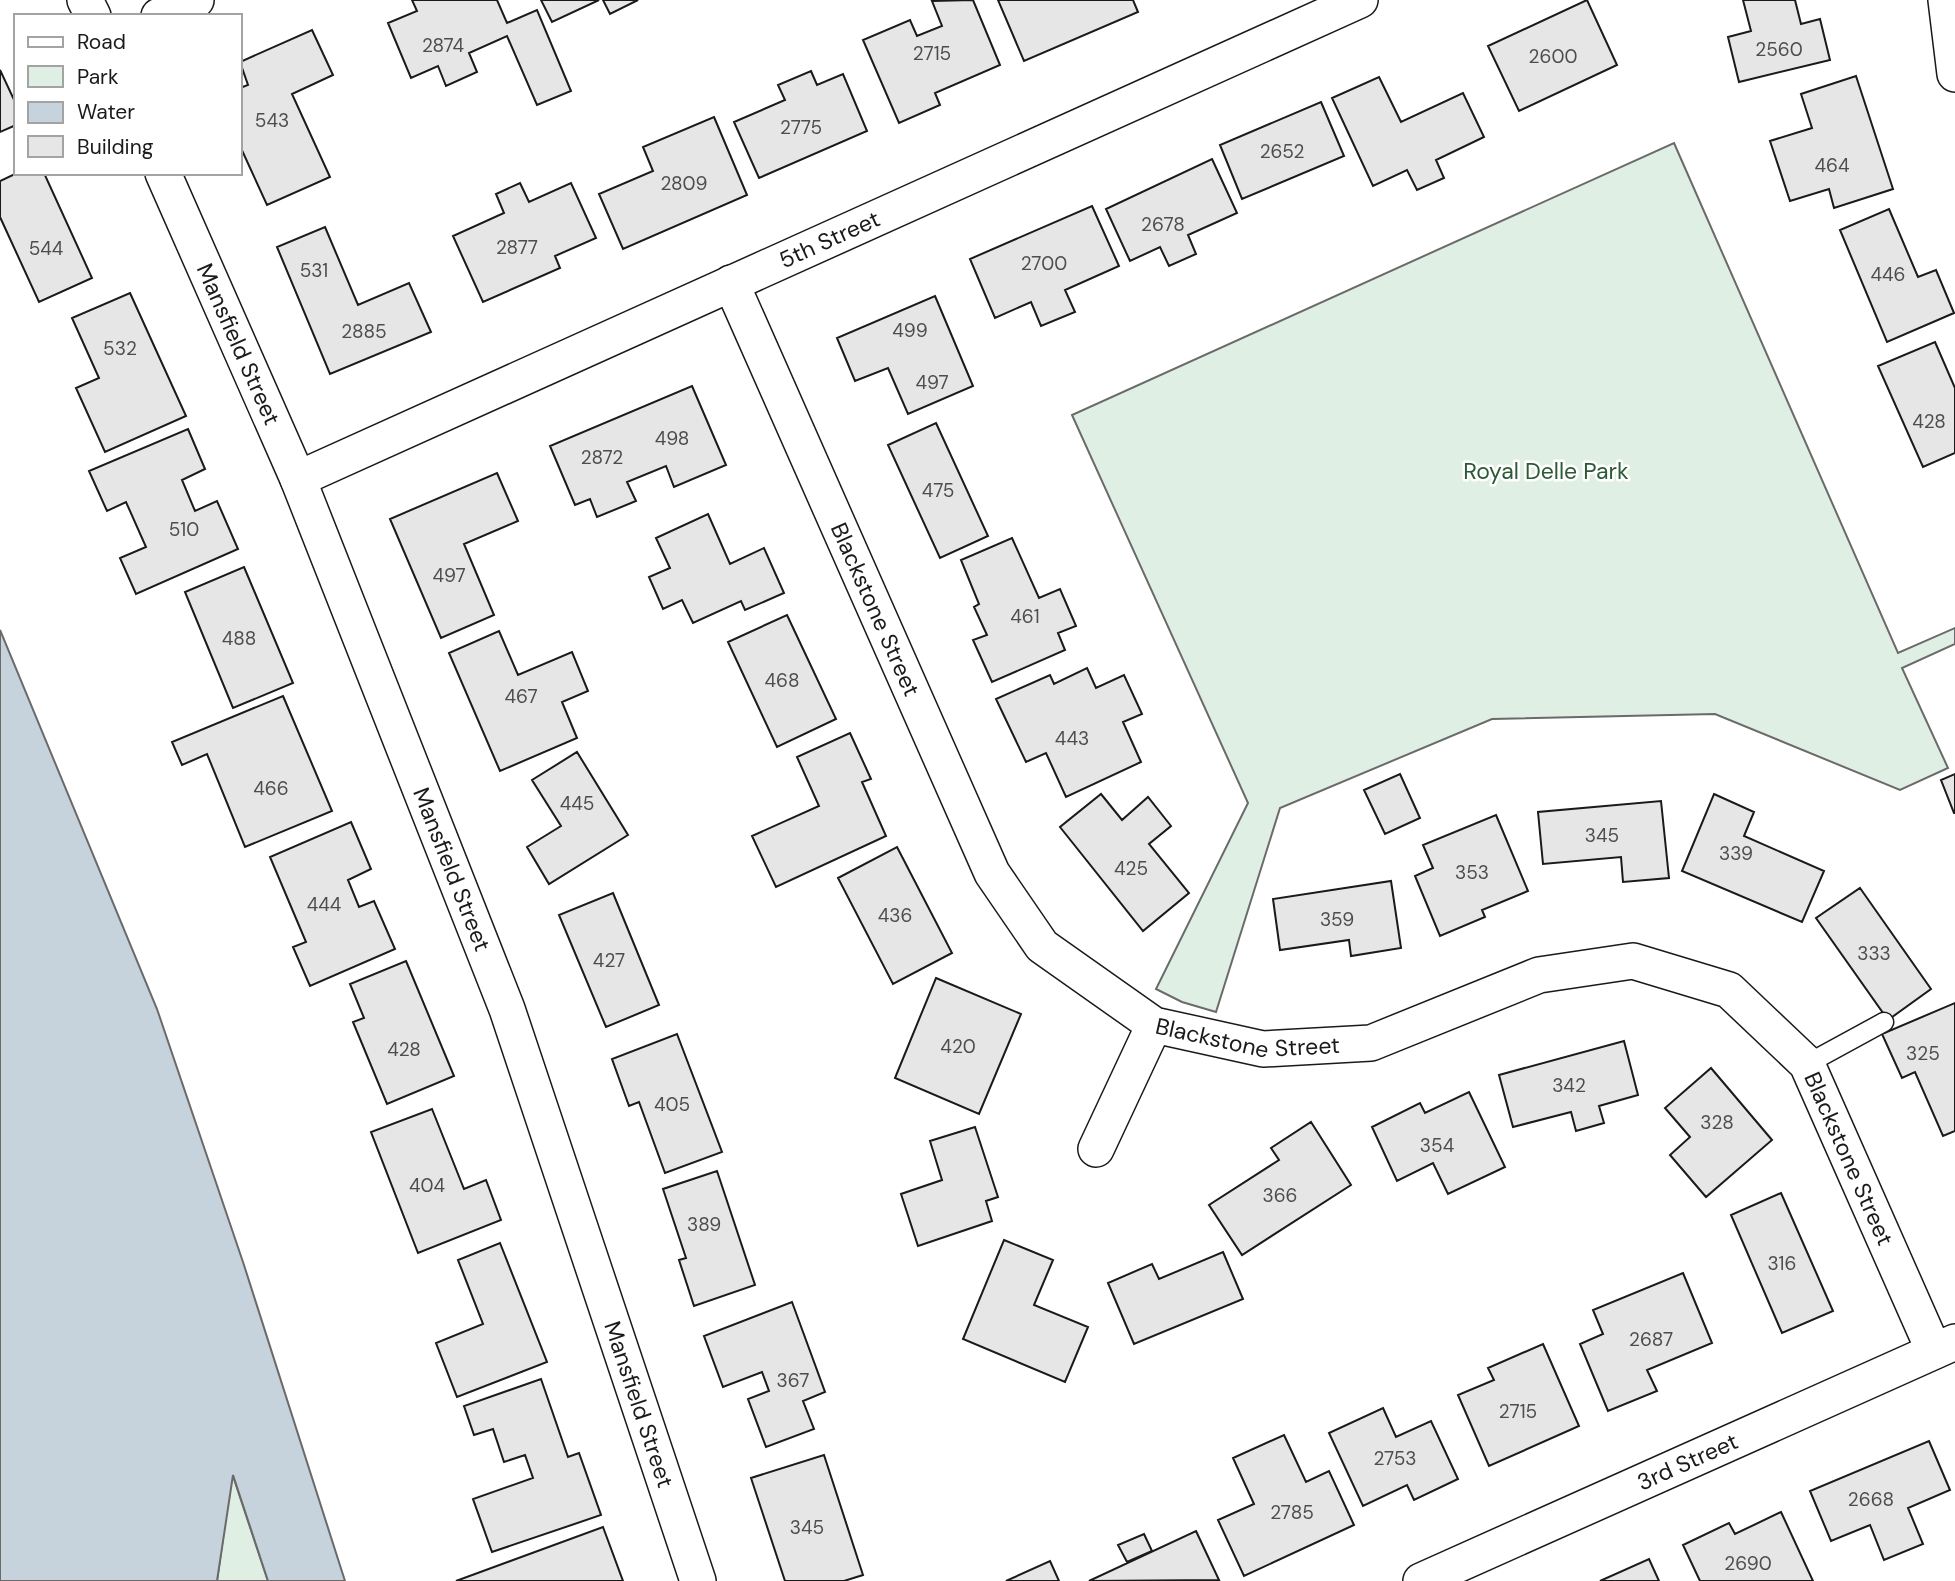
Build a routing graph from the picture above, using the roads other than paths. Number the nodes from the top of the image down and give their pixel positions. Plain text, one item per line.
1 (195, 0) edge
2 (1360, 0) edge
3 (1946, 0) edge
4 (164, 14) edge
5 (1955, 74) edge
6 (164, 175) edge
7 (731, 283) junction
8 (298, 479) junction
9 (1884, 1022) dead end
10 (1154, 1026) junction
11 (1807, 1064) junction
12 (1096, 1149) dead end
13 (1944, 1346) edge
14 (698, 1581) edge
15 (1421, 1581) edge

1 - 4 street
2 - 7 street, 5th Street
3 - 5 street
6 - 8 street, Mansfield Street
7 - 8 street, 5th Street
7 - 10 street, Blackstone Street
8 - 14 street, Mansfield Street
9 - 11 lane
10 - 11 street, Blackstone Street
10 - 12 street
11 - 13 street, Blackstone Street
13 - 15 street, 3rd Street

